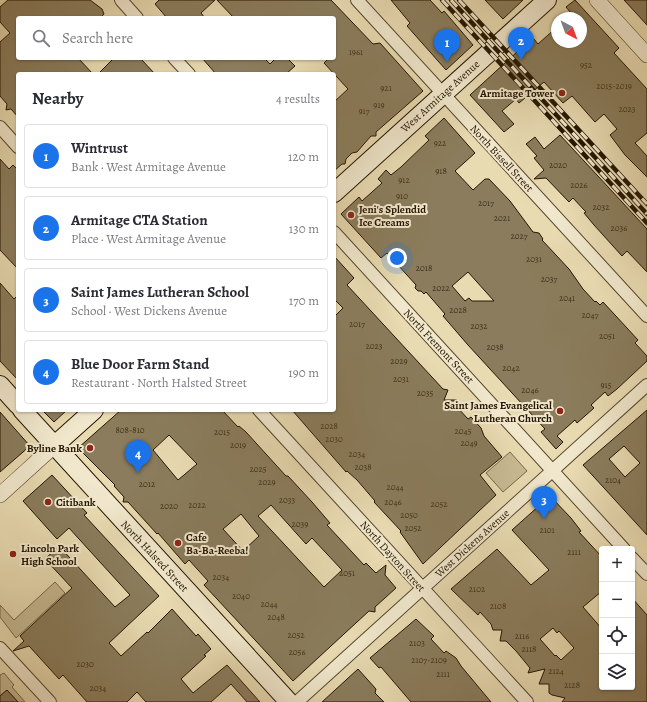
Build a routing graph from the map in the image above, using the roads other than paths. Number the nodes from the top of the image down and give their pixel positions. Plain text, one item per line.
1 (121, 0) edge
2 (357, 0) edge
3 (547, 0) edge
4 (597, 0) edge
5 (135, 16) edge
6 (647, 54) edge
7 (176, 60) edge
8 (187, 72) edge
9 (443, 94) junction
10 (0, 127) edge
11 (16, 145) edge
12 (336, 191) edge
13 (336, 234) edge
14 (647, 316) edge
15 (0, 385) edge
16 (647, 385) edge
17 (16, 403) edge
18 (24, 412) edge
19 (92, 412) edge
20 (261, 412) edge
21 (55, 445) junction
22 (552, 471) junction
23 (0, 495) edge
24 (621, 546) edge
25 (635, 561) edge
26 (647, 574) edge
27 (422, 588) junction
28 (0, 648) edge
29 (50, 702) edge
30 (289, 702) edge
31 (297, 702) edge
32 (527, 702) edge

1 - 5 street
2 - 9 street, North Bissell Street
3 - 9 main road, West Armitage Avenue
4 - 6 street
7 - 8 street
9 - 12 main road, West Armitage Avenue
9 - 14 street, North Bissell Street
10 - 11 street
13 - 22 street, North Fremont Street
15 - 17 main road
16 - 22 street, West Dickens Avenue
18 - 21 main road, North Halsted Street
19 - 21 main road
20 - 27 street, North Dayton Street
21 - 23 street
21 - 30 main road, North Halsted Street
22 - 24 street, North Fremont Street
22 - 27 street, West Dickens Avenue
25 - 26 street
27 - 31 street, West Dickens Avenue
27 - 32 street, North Dayton Street
28 - 29 street

